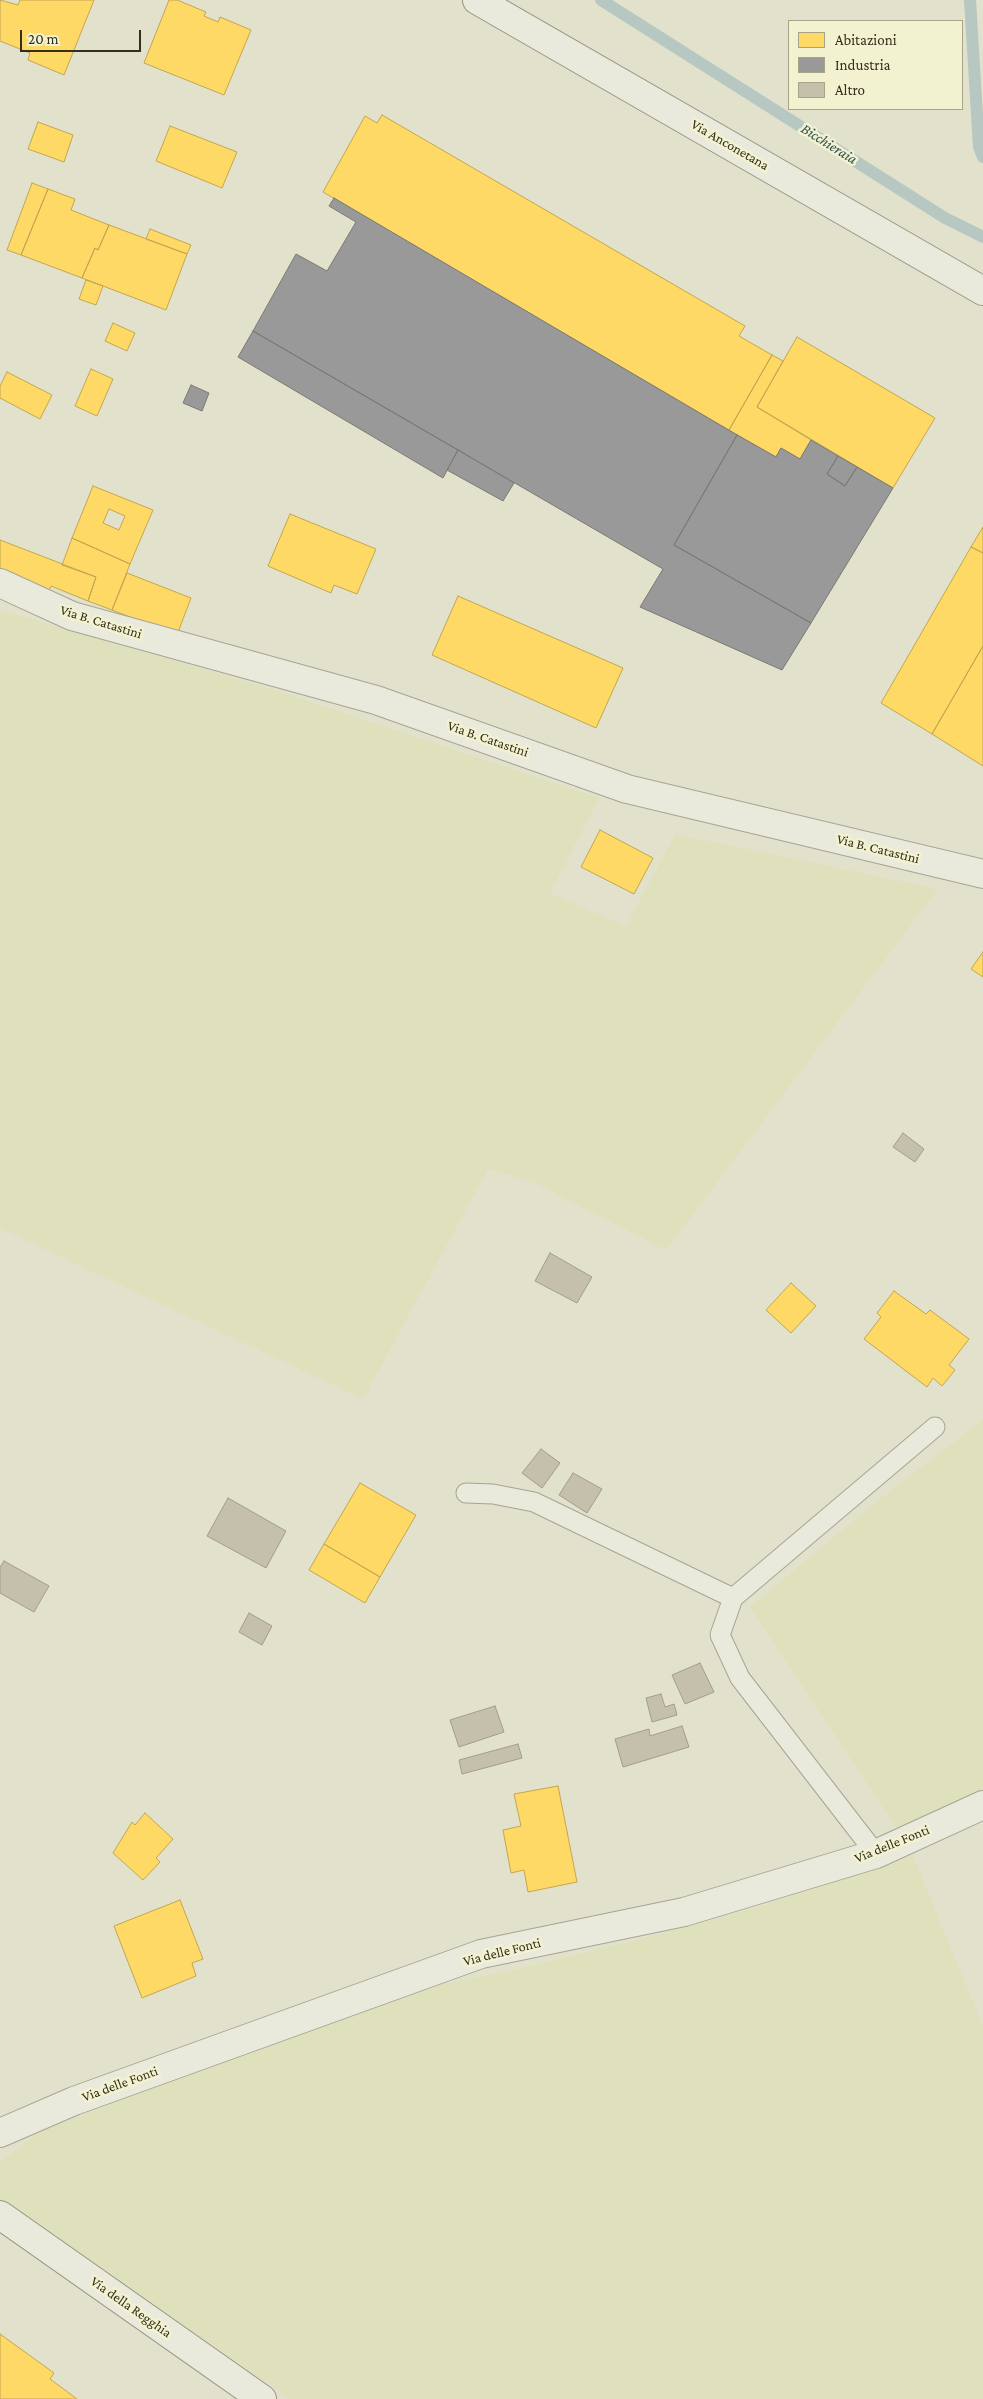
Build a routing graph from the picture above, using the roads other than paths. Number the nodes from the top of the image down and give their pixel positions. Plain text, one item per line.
1 (477, 0) edge
2 (983, 291) edge
3 (0, 583) edge
4 (983, 874) edge
5 (935, 1426) dead end
6 (466, 1493) dead end
7 (733, 1598) junction
8 (983, 1805) edge
9 (876, 1854) junction
10 (0, 2133) edge
11 (0, 2215) edge
12 (262, 2399) edge

1 - 2 street, Via Anconetana
3 - 4 street, Via B. Catastini
5 - 7 lane
6 - 7 lane
7 - 9 lane
8 - 9 street, Via delle Fonti
9 - 10 street, Via delle Fonti
11 - 12 street, Via della Regghia

